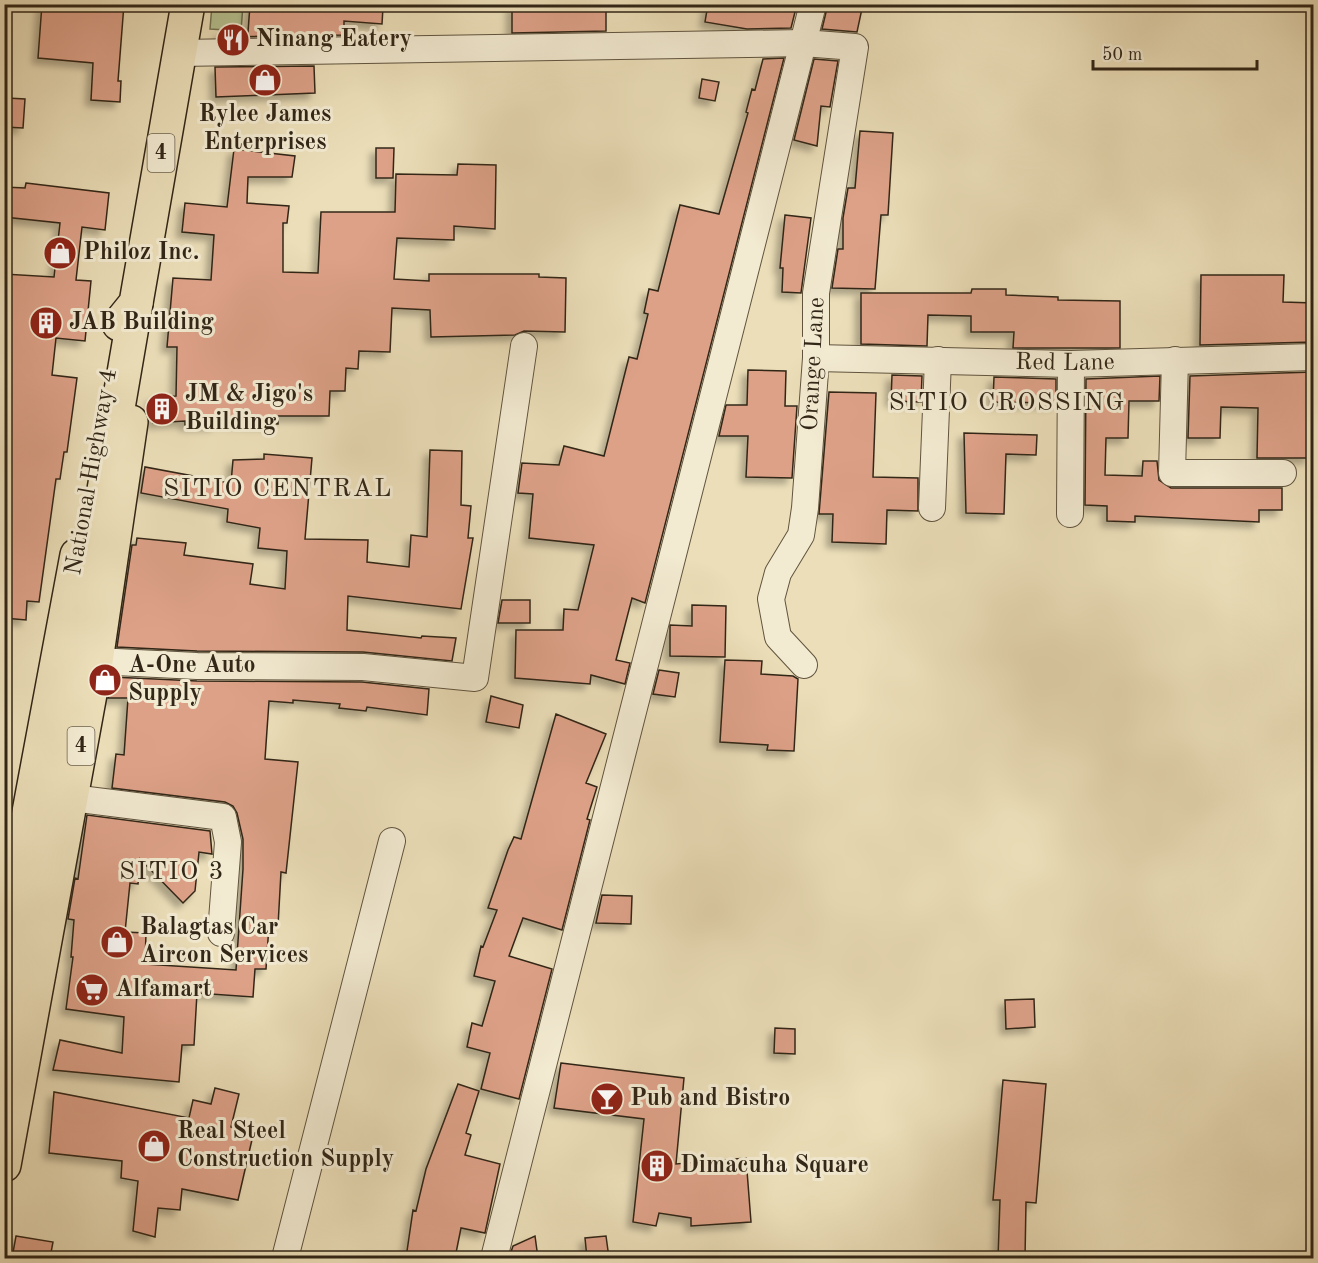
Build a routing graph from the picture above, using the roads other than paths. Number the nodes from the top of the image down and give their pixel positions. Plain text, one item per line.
1 (188, 4) edge
2 (813, 4) edge
3 (803, 43) junction
4 (180, 53) junction
5 (141, 314) junction
6 (524, 346) dead end
7 (1314, 357) edge
8 (816, 358) junction
9 (938, 360) junction
10 (1176, 360) junction
11 (1071, 364) junction
12 (1283, 473) dead end
13 (932, 508) dead end
14 (1070, 514) dead end
15 (96, 661) junction
16 (804, 665) dead end
17 (72, 798) junction
18 (392, 841) dead end
19 (221, 933) dead end
20 (4, 945) edge
21 (4, 1030) edge
22 (4, 1165) edge
23 (285, 1258) edge
24 (494, 1258) edge

1 - 4 main road, National Highway 4 / 4
2 - 3 street
3 - 4 street
3 - 8 street, Orange Lane
3 - 24 street
4 - 5 main road, National Highway 4 / 4
5 - 15 main road, National Highway 4 / 4
5 - 20 main road, National Highway 4 / 4
5 - 21 main road
6 - 15 street
7 - 10 street, Red Lane
8 - 9 street, Red Lane
8 - 16 street, Orange Lane
9 - 11 street, Red Lane
9 - 13 street
10 - 11 street, Red Lane
10 - 12 street
11 - 14 street
15 - 17 main road, National Highway 4 / 4
17 - 19 street
17 - 22 main road, National Highway 4 / 4
18 - 23 street

